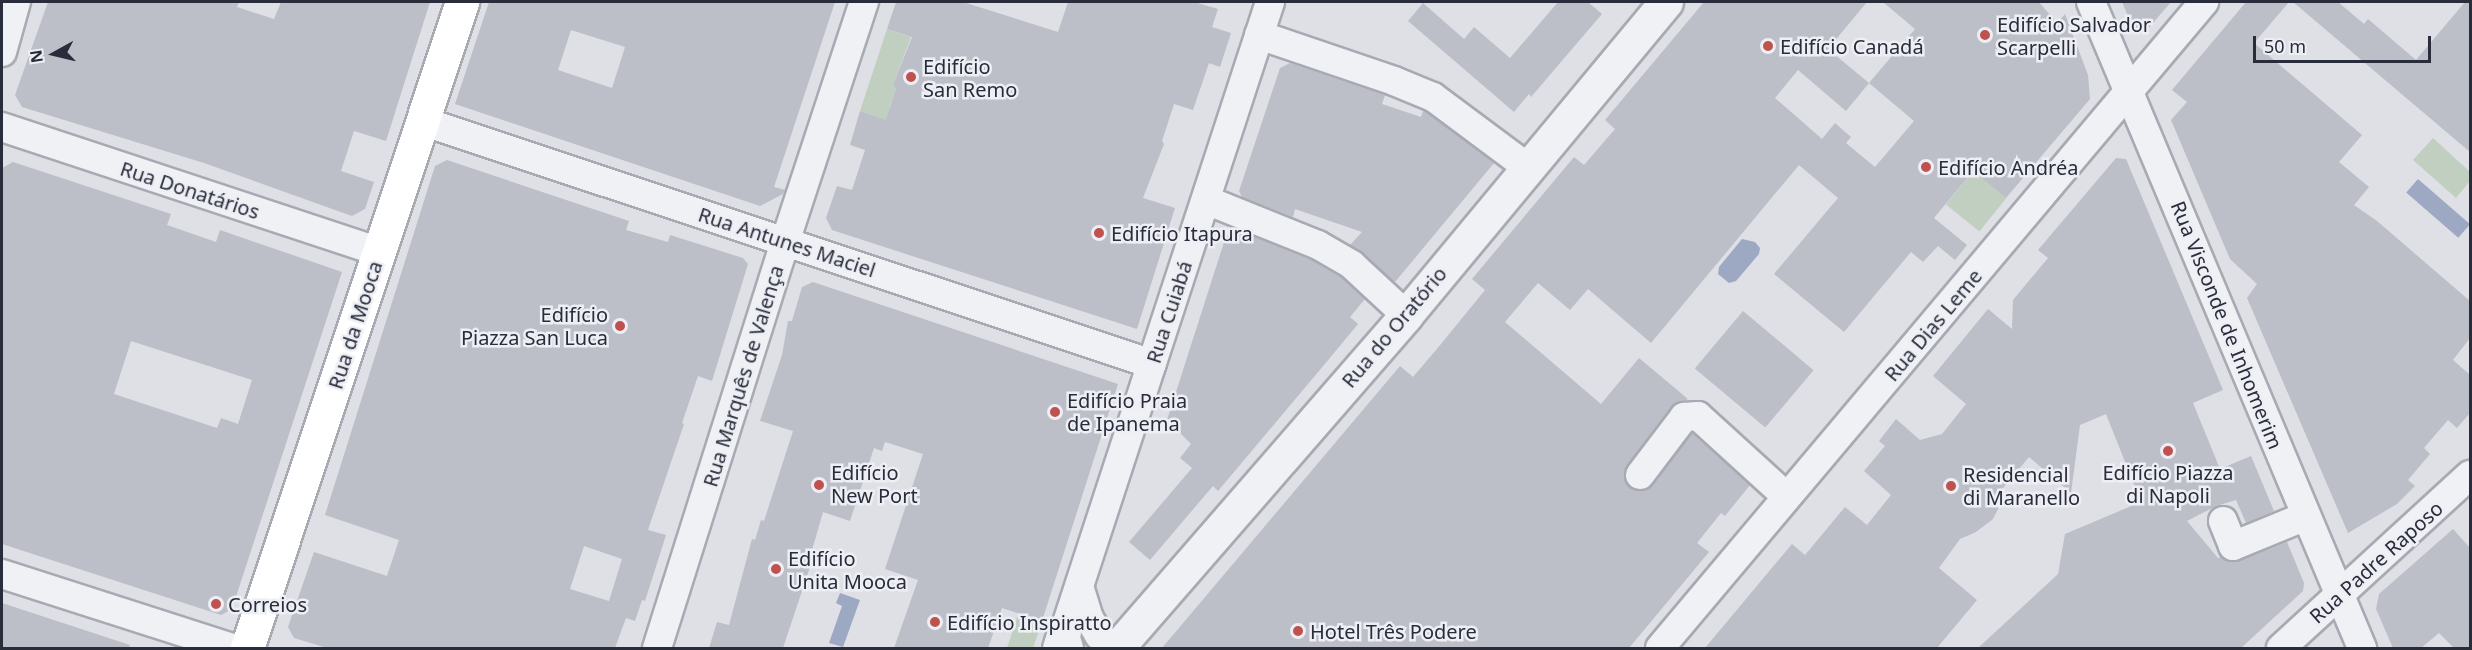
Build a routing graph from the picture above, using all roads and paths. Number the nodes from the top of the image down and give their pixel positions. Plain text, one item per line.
1 (16, 2) edge
2 (462, 2) edge
3 (864, 2) edge
4 (1270, 2) edge
5 (1666, 2) edge
6 (2091, 2) edge
7 (2204, 2) edge
8 (1259, 35) junction
9 (2, 52) edge
10 (2130, 92) junction
11 (422, 121) junction
12 (2, 127) edge
13 (1527, 167) junction
14 (1206, 200) junction
15 (785, 242) junction
16 (379, 252) junction
17 (1406, 315) junction
18 (1152, 364) junction
19 (1640, 475) dead end
20 (2470, 475) edge
21 (1787, 498) junction
22 (2306, 516) junction
23 (2223, 521) dead end
24 (2, 574) edge
25 (1080, 589) junction
26 (2340, 594) junction
27 (1064, 643) edge
28 (232, 648) edge
29 (247, 648) edge
30 (657, 648) edge
31 (1114, 648) edge
32 (1660, 648) edge
33 (2281, 648) edge
34 (2362, 648) edge

1 - 9 street
2 - 11 main road, Rua da Mooca
3 - 15 street, Rua Marquês de Valença
4 - 8 street, Rua Cuiabá
5 - 13 street, Rua do Oratório
6 - 10 street, Rua Visconde de Inhomerim
7 - 10 street, Rua Dias Leme
8 - 13 street
8 - 14 street, Rua Cuiabá
10 - 21 street, Rua Dias Leme
10 - 22 street, Rua Visconde de Inhomerim
11 - 15 street, Rua Antunes Maciel
11 - 16 main road, Rua da Mooca
12 - 16 street, Rua Donatários
13 - 17 street, Rua do Oratório
14 - 17 street
14 - 18 street, Rua Cuiabá
15 - 18 street, Rua Antunes Maciel
15 - 30 street, Rua Marquês de Valença
16 - 29 main road, Rua da Mooca
17 - 31 street, Rua do Oratório
18 - 25 street, Rua Cuiabá
19 - 21 street
20 - 26 street, Rua Padre Raposo
21 - 32 street, Rua Dias Leme
22 - 23 street
22 - 26 street, Rua Visconde de Inhomerim
24 - 28 street
25 - 27 street, Rua Cuiabá
25 - 31 street
26 - 33 street, Rua Padre Raposo
26 - 34 street, Rua Visconde de Inhomerim

